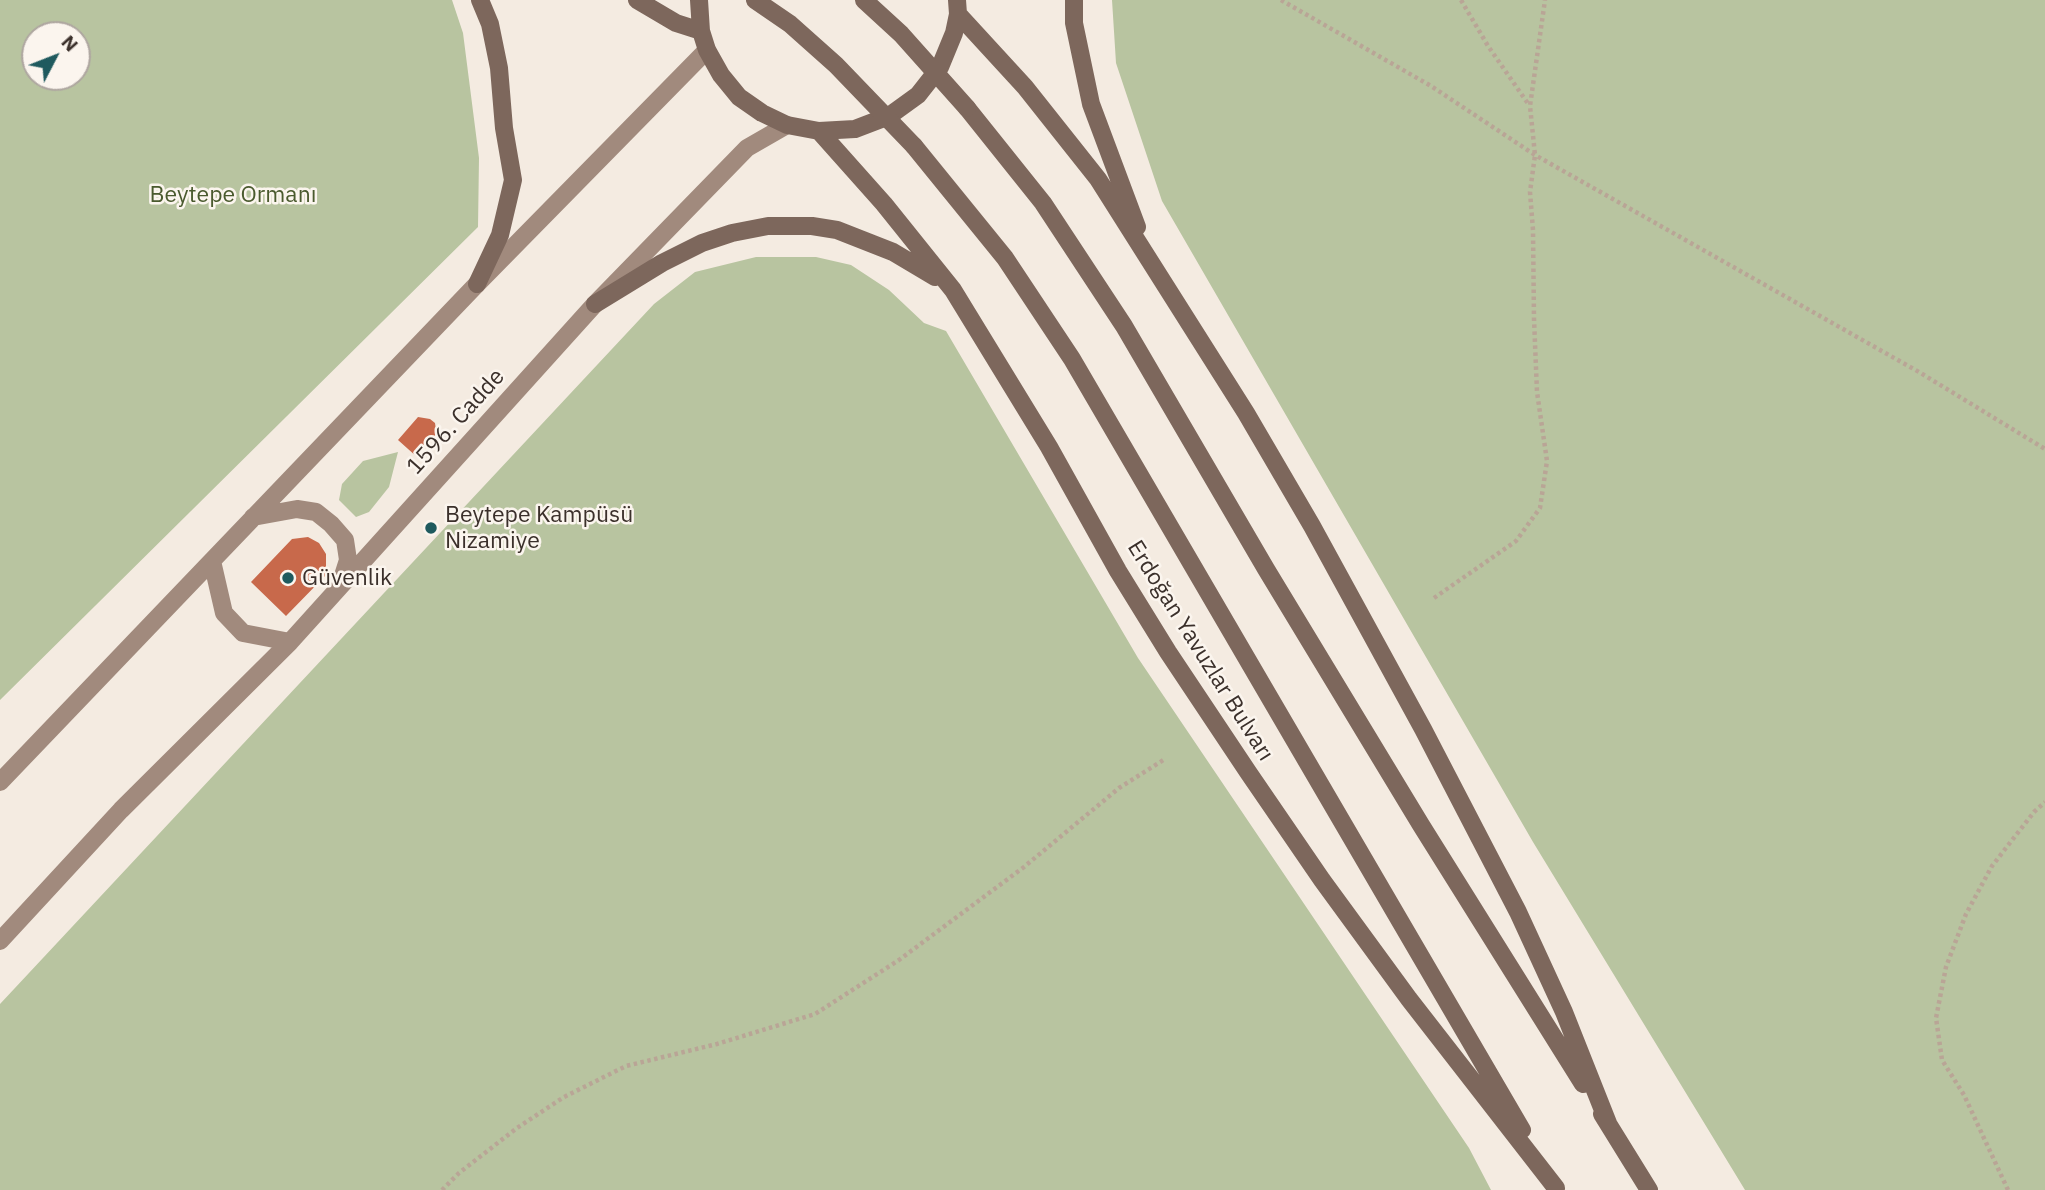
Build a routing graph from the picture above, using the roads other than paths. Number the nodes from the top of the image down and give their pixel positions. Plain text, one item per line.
1 (480, 0) edge
2 (636, 0) edge
3 (699, 0) edge
4 (755, 0) edge
5 (864, 0) edge
6 (1073, 0) edge
7 (958, 7) edge
8 (701, 32) junction
9 (707, 50) junction
10 (787, 125) junction
11 (819, 131) junction
12 (1149, 260) junction
13 (477, 284) junction
14 (953, 289) junction
15 (594, 304) junction
16 (253, 517) junction
17 (212, 561) junction
18 (339, 589) junction
19 (290, 642) junction
20 (0, 782) edge
21 (0, 941) edge
22 (1608, 1123) junction
23 (1556, 1189) edge
24 (1649, 1190) edge

1 - 13 main road
2 - 8 main road
3 - 8 main road
4 - 23 main road, Erdoğan Yavuzlar Bulvarı, bridge
5 - 22 main road, bridge
6 - 12 main road
7 - 11 main road
7 - 12 main road
8 - 9 main road
9 - 10 main road
9 - 13 main road
10 - 11 main road
10 - 15 main road, 1596. Cadde
11 - 14 main road, Erdoğan Yavuzlar Bulvarı
12 - 22 main road
13 - 16 main road
14 - 15 main road
14 - 23 main road, Erdoğan Yavuzlar Bulvarı
15 - 18 main road, 1596. Cadde
16 - 17 main road
16 - 18 main road
17 - 19 main road
17 - 20 main road
18 - 19 main road, 1596. Cadde
19 - 21 main road, 1596. Cadde
22 - 24 main road

